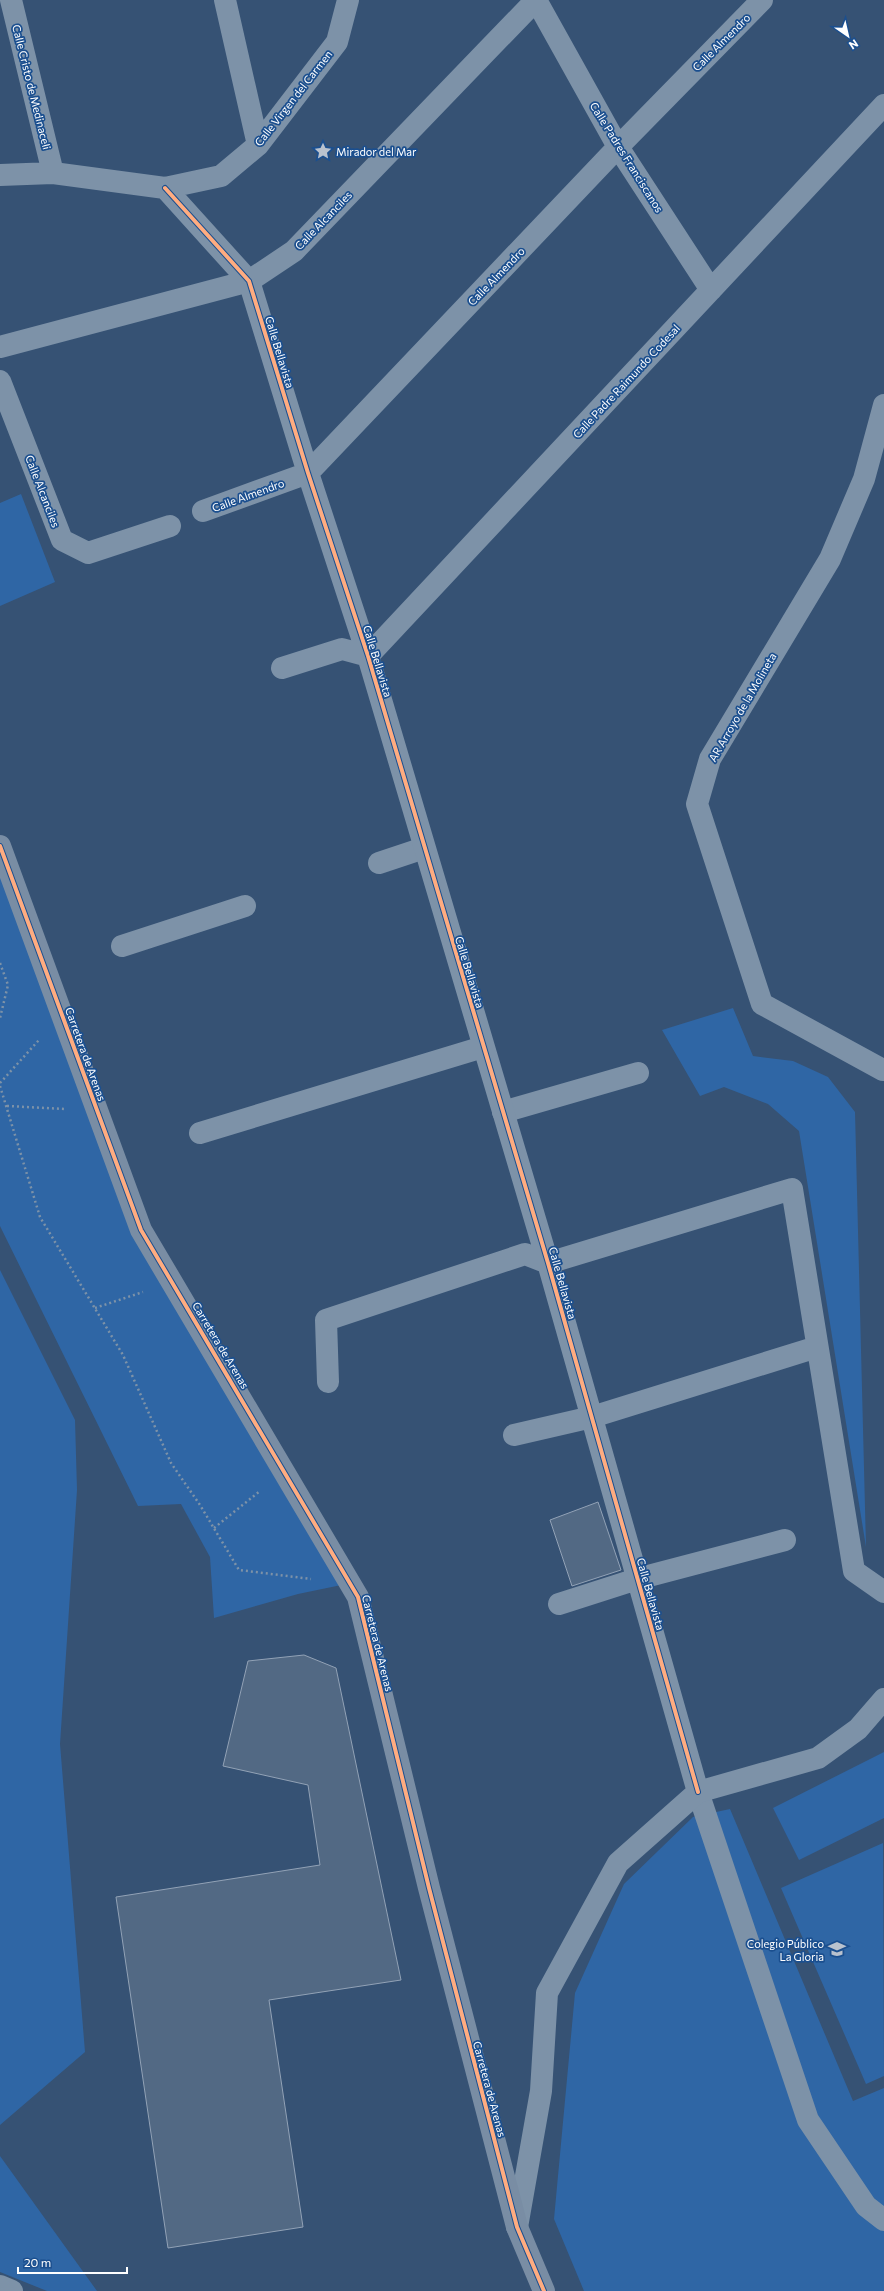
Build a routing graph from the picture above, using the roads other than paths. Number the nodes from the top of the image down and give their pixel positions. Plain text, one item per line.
1 (11, 0) edge
2 (225, 0) edge
3 (348, 0) edge
4 (536, 0) edge
5 (762, 0) edge
6 (884, 105) edge
7 (258, 145) junction
8 (618, 147) junction
9 (53, 173) junction
10 (0, 175) edge
11 (165, 188) junction
12 (249, 281) junction
13 (711, 290) junction
14 (0, 347) edge
15 (0, 381) edge
16 (884, 405) edge
17 (308, 473) junction
18 (204, 511) dead end
19 (170, 526) dead end
20 (368, 656) junction
21 (282, 668) dead end
22 (0, 846) edge
23 (424, 848) junction
24 (379, 863) dead end
25 (245, 906) dead end
26 (122, 946) dead end
27 (483, 1047) junction
28 (884, 1069) edge
29 (638, 1073) dead end
30 (503, 1112) junction
31 (200, 1133) dead end
32 (548, 1263) junction
33 (818, 1347) junction
34 (328, 1382) dead end
35 (592, 1416) junction
36 (514, 1435) dead end
37 (784, 1540) dead end
38 (637, 1579) junction
39 (884, 1592) edge
40 (559, 1604) dead end
41 (884, 1699) edge
42 (698, 1792) junction
43 (884, 2220) edge
44 (517, 2227) junction
45 (0, 2286) edge
46 (12, 2291) edge
47 (544, 2291) edge

1 - 9 street, Calle Cristo de Medinaceli
2 - 7 street
3 - 7 street, Calle Virgen del Carmen
4 - 8 street, Calle Padres Franciscanos
4 - 12 street, Calle Alcanciles
5 - 8 street, Calle Almendro
6 - 13 street, Calle Padre Raimundo Codesal
7 - 11 street, Calle Virgen del Carmen
8 - 13 street, Calle Padres Franciscanos
8 - 17 street, Calle Almendro
9 - 10 street, Calle Virgen del Carmen
9 - 11 street, Calle Virgen del Carmen
11 - 12 street, Calle Bellavista
12 - 14 street, Calle Alcanciles
12 - 17 street, Calle Bellavista
13 - 20 street, Calle Padre Raimundo Codesal
15 - 19 street, Calle Alcanciles
16 - 28 street, AR Arroyo de la Molineta
17 - 18 street, Calle Almendro
17 - 20 street, Calle Bellavista
20 - 21 street
20 - 23 street, Calle Bellavista
22 - 44 street, Carretera de Arenas
23 - 24 street
23 - 27 street, Calle Bellavista
25 - 26 street
27 - 30 street, Calle Bellavista
27 - 31 street
29 - 30 street
30 - 32 street, Calle Bellavista
32 - 33 street, Calle Bellavista
32 - 34 street, Calle Bellavista
32 - 35 street, Calle Bellavista
33 - 35 street
33 - 39 street, Calle Bellavista
35 - 36 street
35 - 38 street, Calle Bellavista
37 - 38 street
38 - 40 street, Calle Bellavista
38 - 42 street, Calle Bellavista
41 - 42 street
42 - 43 street, Calle Bellavista
42 - 44 street
44 - 47 street, Carretera de Arenas
45 - 46 street

